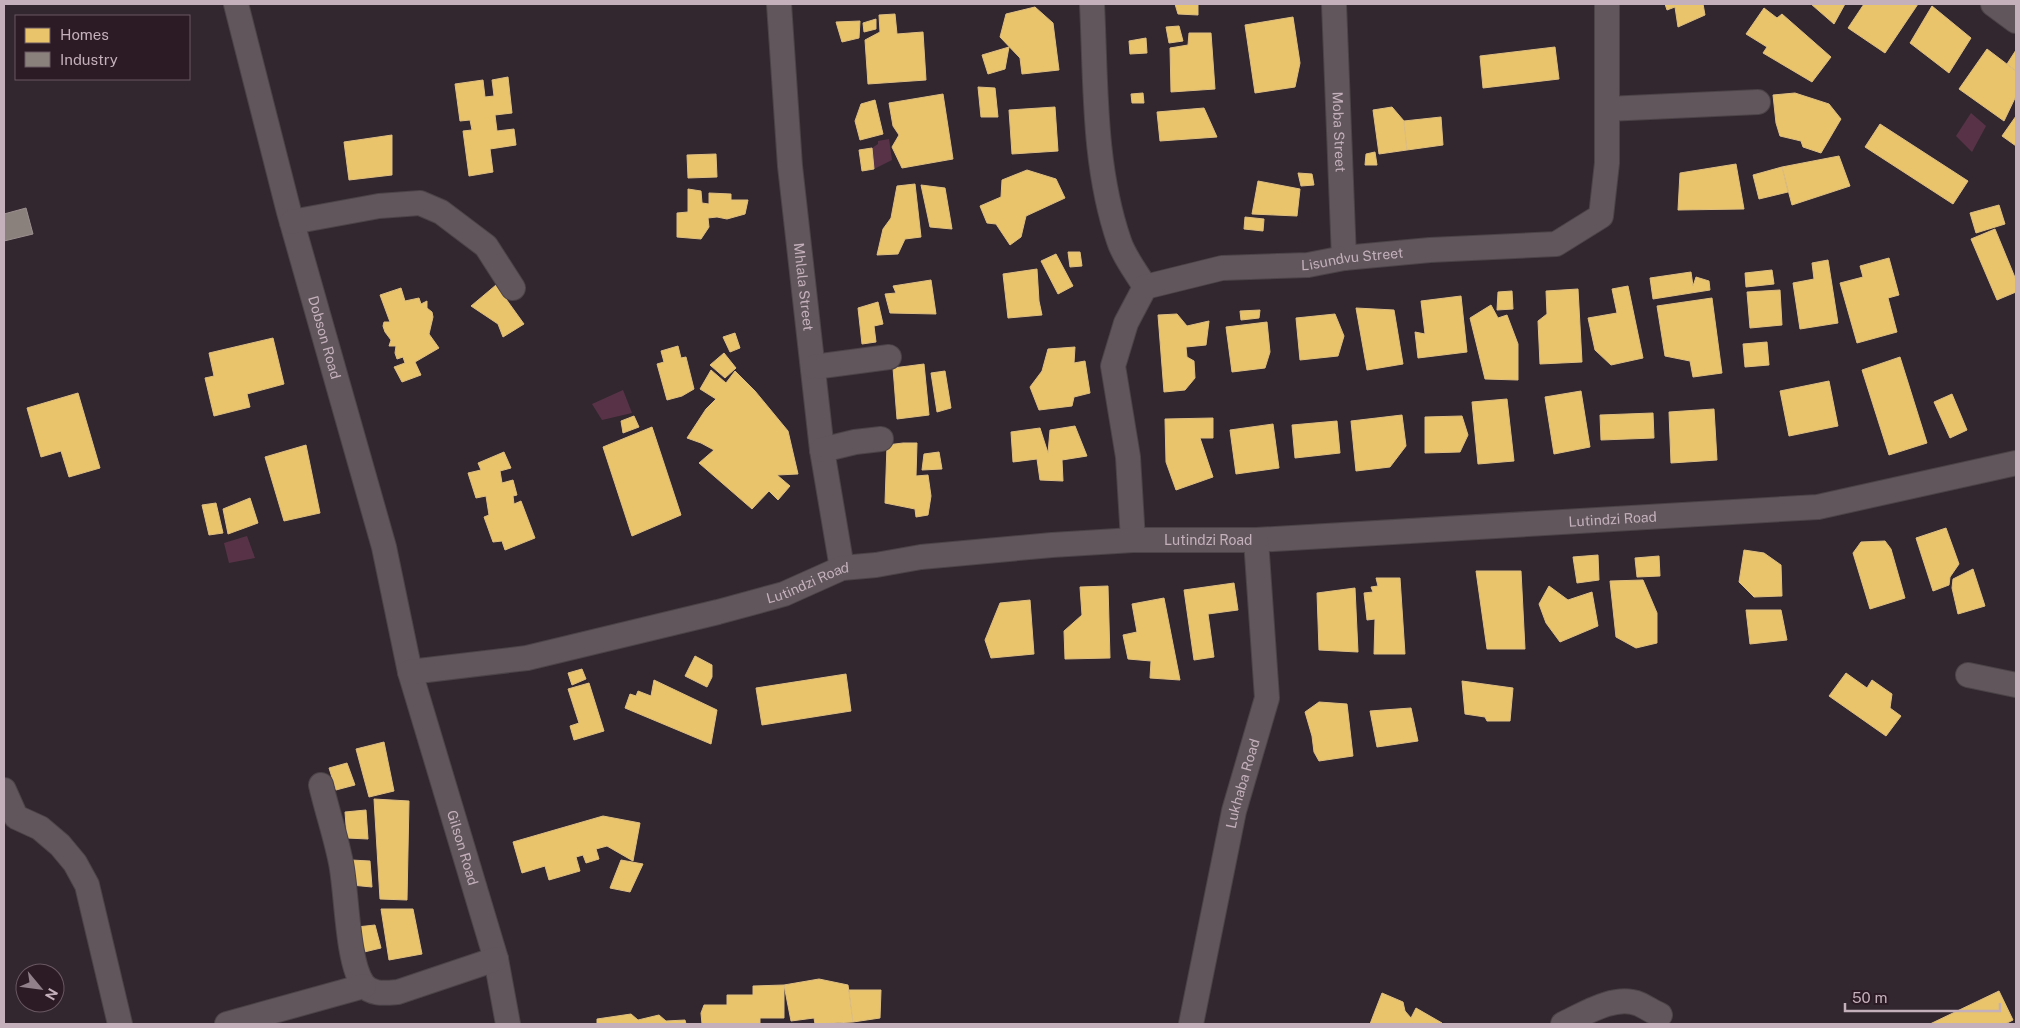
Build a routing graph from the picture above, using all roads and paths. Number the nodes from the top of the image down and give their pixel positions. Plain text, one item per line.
1 (236, 4) edge
2 (779, 4) edge
3 (1092, 4) edge
4 (1334, 4) edge
5 (1607, 4) edge
6 (1993, 4) edge
7 (2016, 21) edge
8 (1758, 102) dead end
9 (1607, 109) junction
10 (292, 222) junction
11 (1344, 258) junction
12 (1145, 287) junction
13 (513, 288) dead end
14 (889, 357) dead end
15 (814, 367) junction
16 (881, 439) dead end
17 (822, 450) junction
18 (2016, 463) edge
19 (1133, 540) junction
20 (1256, 540) junction
21 (842, 568) junction
22 (410, 672) junction
23 (1968, 676) dead end
24 (2016, 685) edge
25 (321, 785) dead end
26 (4, 790) edge
27 (496, 959) junction
28 (364, 986) junction
29 (1660, 1015) dead end
30 (120, 1024) edge
31 (227, 1024) edge
32 (508, 1024) edge
33 (1192, 1024) edge
34 (1563, 1024) edge

1 - 10 street, Dobson Road
2 - 15 street, Mhlala Street
3 - 12 street
4 - 11 street, Moba Street
5 - 9 street, Lisundvu Street
6 - 7 street
8 - 9 street
9 - 11 street, Lisundvu Street
10 - 13 street
10 - 22 street, Dobson Road
11 - 12 street, Lisundvu Street
12 - 19 street
14 - 15 street
15 - 17 street, Mhlala Street
16 - 17 street
17 - 21 street, Mhlala Street
18 - 20 street, Lutindzi Road
19 - 20 street, Lutindzi Road
19 - 21 street, Lutindzi Road
20 - 33 street, Lukhaba Road
21 - 22 street, Lutindzi Road
22 - 27 street, Gilson Road
23 - 24 street
25 - 28 street
26 - 30 street
27 - 28 street
27 - 32 street, Gilson Road
28 - 31 street
29 - 34 street

